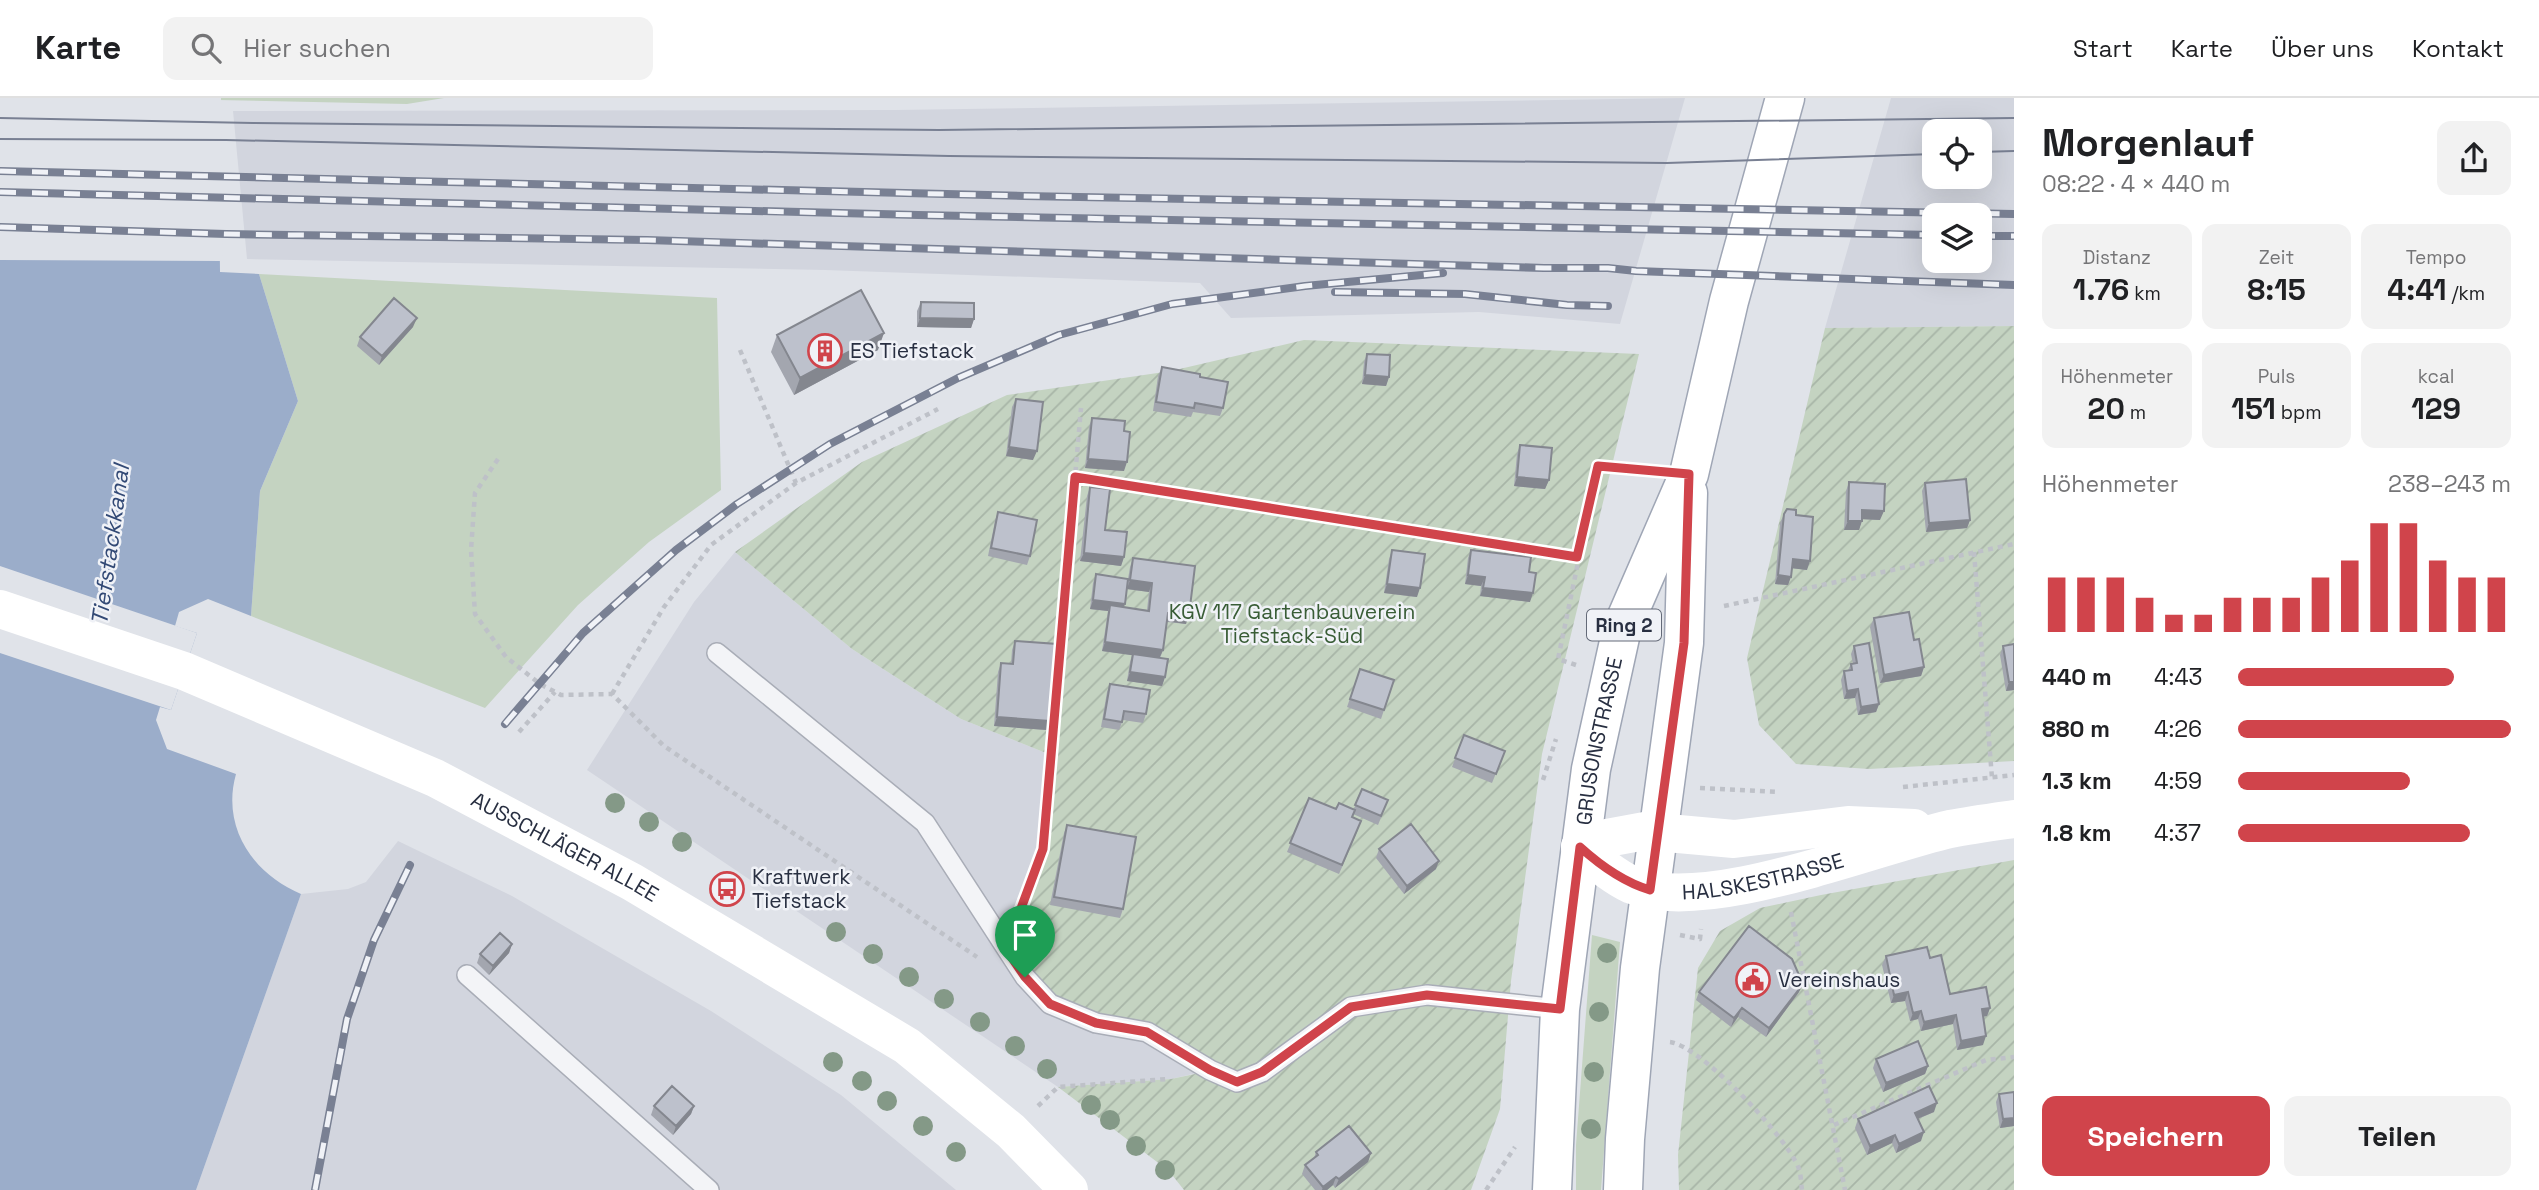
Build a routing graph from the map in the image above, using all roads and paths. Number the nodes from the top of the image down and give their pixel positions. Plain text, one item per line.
1 (1784, 98) edge
2 (740, 350) dead end
3 (1081, 408) dead end
4 (938, 409) dead end
5 (498, 459) dead end
6 (1689, 474) junction
7 (1075, 477) junction
8 (796, 483) junction
9 (2014, 544) edge
10 (1974, 552) junction
11 (1577, 557) junction
12 (0, 608) edge
13 (1685, 614) junction
14 (717, 653) dead end
15 (1574, 678) dead end
16 (555, 692) junction
17 (612, 694) junction
18 (1559, 729) dead end
19 (519, 732) dead end
20 (1992, 778) dead end
21 (1543, 780) dead end
22 (2014, 819) edge
23 (1951, 829) junction
24 (1658, 831) junction
25 (1580, 847) junction
26 (1650, 890) junction
27 (1789, 902) dead end
28 (1679, 935) dead end
29 (1700, 939) dead end
30 (1006, 949) junction
31 (467, 975) dead end
32 (1025, 977) junction
33 (1560, 1009) junction
34 (1633, 1038) junction
35 (2014, 1056) edge
36 (1210, 1070) junction
37 (1834, 1125) junction
38 (1012, 1131) junction
39 (709, 1190) edge
40 (1069, 1190) edge
41 (1552, 1190) edge
42 (1623, 1190) edge
43 (1802, 1190) edge
44 (1845, 1190) edge

1 - 6 street, GRUSONSTRASSE / Ring 2
2 - 8 path
3 - 7 path
4 - 8 path
5 - 16 path
6 - 11 path
6 - 13 street, GRUSONSTRASSE / Ring 2
6 - 25 street, GRUSONSTRASSE / Ring 2
7 - 11 path
7 - 30 path
8 - 17 path
9 - 10 path
10 - 13 path
10 - 20 path
11 - 15 path
12 - 38 street, AUSSCHLÄGER ALLEE
13 - 24 street, GRUSONSTRASSE / Ring 2
14 - 30 lane
16 - 17 path
16 - 19 path
17 - 32 path
18 - 21 path
22 - 23 street, HALSKESTRASSE
23 - 24 street, HALSKESTRASSE
23 - 26 street, HALSKESTRASSE
24 - 25 street, HALSKESTRASSE
24 - 26 street, GRUSONSTRASSE / Ring 2
25 - 26 street, HALSKESTRASSE
25 - 33 street, GRUSONSTRASSE / Ring 2
26 - 34 street, GRUSONSTRASSE / Ring 2
27 - 37 path
28 - 29 path
30 - 32 lane
31 - 39 lane
32 - 36 lane
33 - 36 lane
33 - 41 street, GRUSONSTRASSE / Ring 2
34 - 42 street, GRUSONSTRASSE / Ring 2
34 - 43 path
35 - 37 path
36 - 38 path
37 - 44 path
38 - 40 street, AUSSCHLÄGER ALLEE

